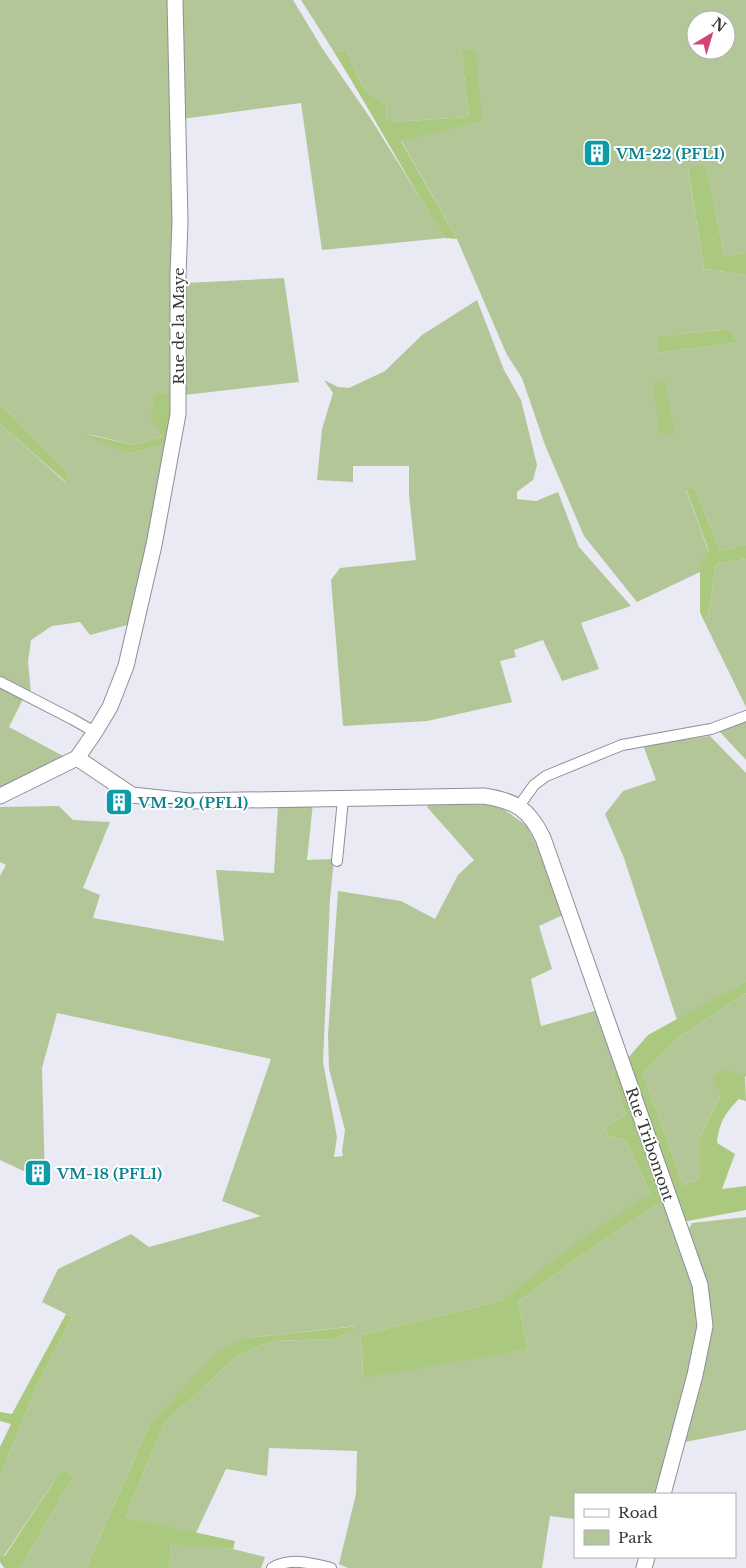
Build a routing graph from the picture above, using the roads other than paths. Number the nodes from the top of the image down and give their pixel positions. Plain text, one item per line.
1 (175, 0) edge
2 (0, 682) edge
3 (746, 716) edge
4 (95, 732) junction
5 (77, 758) junction
6 (0, 796) edge
7 (343, 799) junction
8 (518, 806) junction
9 (337, 861) dead end
10 (663, 1493) edge
11 (272, 1568) edge
12 (331, 1568) edge

1 - 4 street, Rue de la Maye
2 - 4 street
3 - 8 street
4 - 5 street, Rue de la Maye
5 - 6 street
5 - 7 street
7 - 8 street
7 - 9 street
8 - 10 street, Rue Tribomont
11 - 12 street

